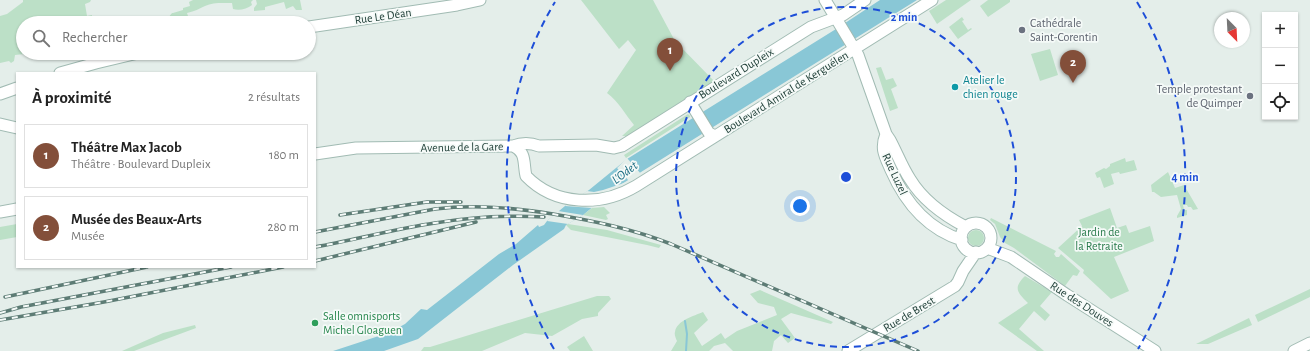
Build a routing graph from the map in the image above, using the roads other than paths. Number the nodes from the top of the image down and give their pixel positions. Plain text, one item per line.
1 (480, 0) edge
2 (825, 0) edge
3 (865, 0) edge
4 (932, 0) edge
5 (838, 21) junction
6 (316, 26) edge
7 (852, 45) junction
8 (109, 60) edge
9 (64, 72) edge
10 (16, 88) edge
11 (0, 94) edge
12 (690, 102) junction
13 (0, 124) edge
14 (16, 128) edge
15 (712, 133) junction
16 (886, 134) junction
17 (514, 146) junction
18 (538, 146) junction
19 (609, 147) joint
20 (316, 154) edge
21 (525, 160) junction
22 (16, 209) edge
23 (0, 212) edge
24 (966, 227) junction
25 (991, 236) junction
26 (963, 243) junction
27 (987, 248) junction
28 (976, 252) junction
29 (1008, 256) junction
30 (963, 271) junction
31 (1310, 343) edge
32 (848, 351) edge
33 (1155, 351) edge
34 (1294, 351) edge

1 - 6 main road, Rue Le Déan
2 - 5 main road
3 - 5 main road, Boulevard Dupleix
4 - 7 main road, Boulevard Amiral de Kerguélen
5 - 7 main road
5 - 12 main road, Boulevard Dupleix
7 - 15 main road, Boulevard Amiral de Kerguélen
7 - 16 main road
8 - 9 main road
10 - 11 main road
12 - 15 main road
12 - 19 main road, Boulevard Dupleix
13 - 14 main road
15 - 21 main road, Boulevard Amiral de Kerguélen
16 - 24 main road, Rue Luzel
16 - 26 main road, Rue Luzel
17 - 18 main road, Avenue de la Gare
17 - 20 main road, Avenue de la Gare
17 - 21 main road
18 - 19 main road, Avenue de la Gare
18 - 21 main road
22 - 23 main road
24 - 25 main road
24 - 26 main road
25 - 27 main road
25 - 29 main road, Rue des Douves
26 - 28 main road
26 - 30 main road
27 - 28 main road
27 - 29 main road, Rue des Douves
28 - 30 main road, Rue de Brest
29 - 33 main road, Rue des Douves
30 - 32 main road, Rue de Brest
31 - 34 main road

